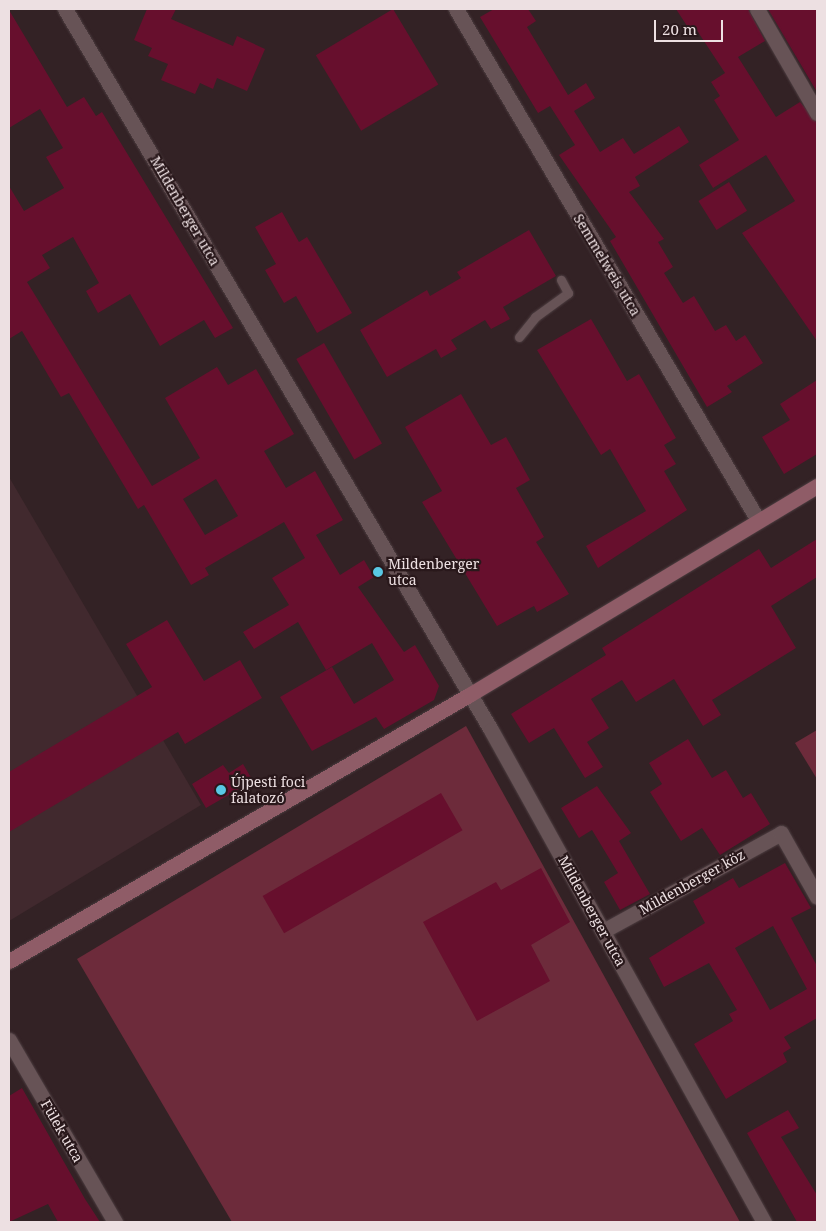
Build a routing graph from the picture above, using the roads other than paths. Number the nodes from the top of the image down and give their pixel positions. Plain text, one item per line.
1 (65, 9) edge
2 (456, 9) edge
3 (757, 9) edge
4 (817, 113) edge
5 (561, 280) dead end
6 (519, 337) dead end
7 (817, 486) edge
8 (758, 520) junction
9 (468, 695) junction
10 (817, 896) edge
11 (603, 931) junction
12 (9, 961) edge
13 (9, 1040) edge
14 (115, 1222) edge
15 (764, 1222) edge

1 - 9 street, Mildenberger utca
2 - 8 street, Semmelweis utca
3 - 4 street
5 - 6 lane
7 - 8 street
8 - 9 street
9 - 11 street, Mildenberger utca
9 - 12 street
10 - 11 street, Mildenberger köz
11 - 15 street, Mildenberger utca
13 - 14 street, Fülek utca

